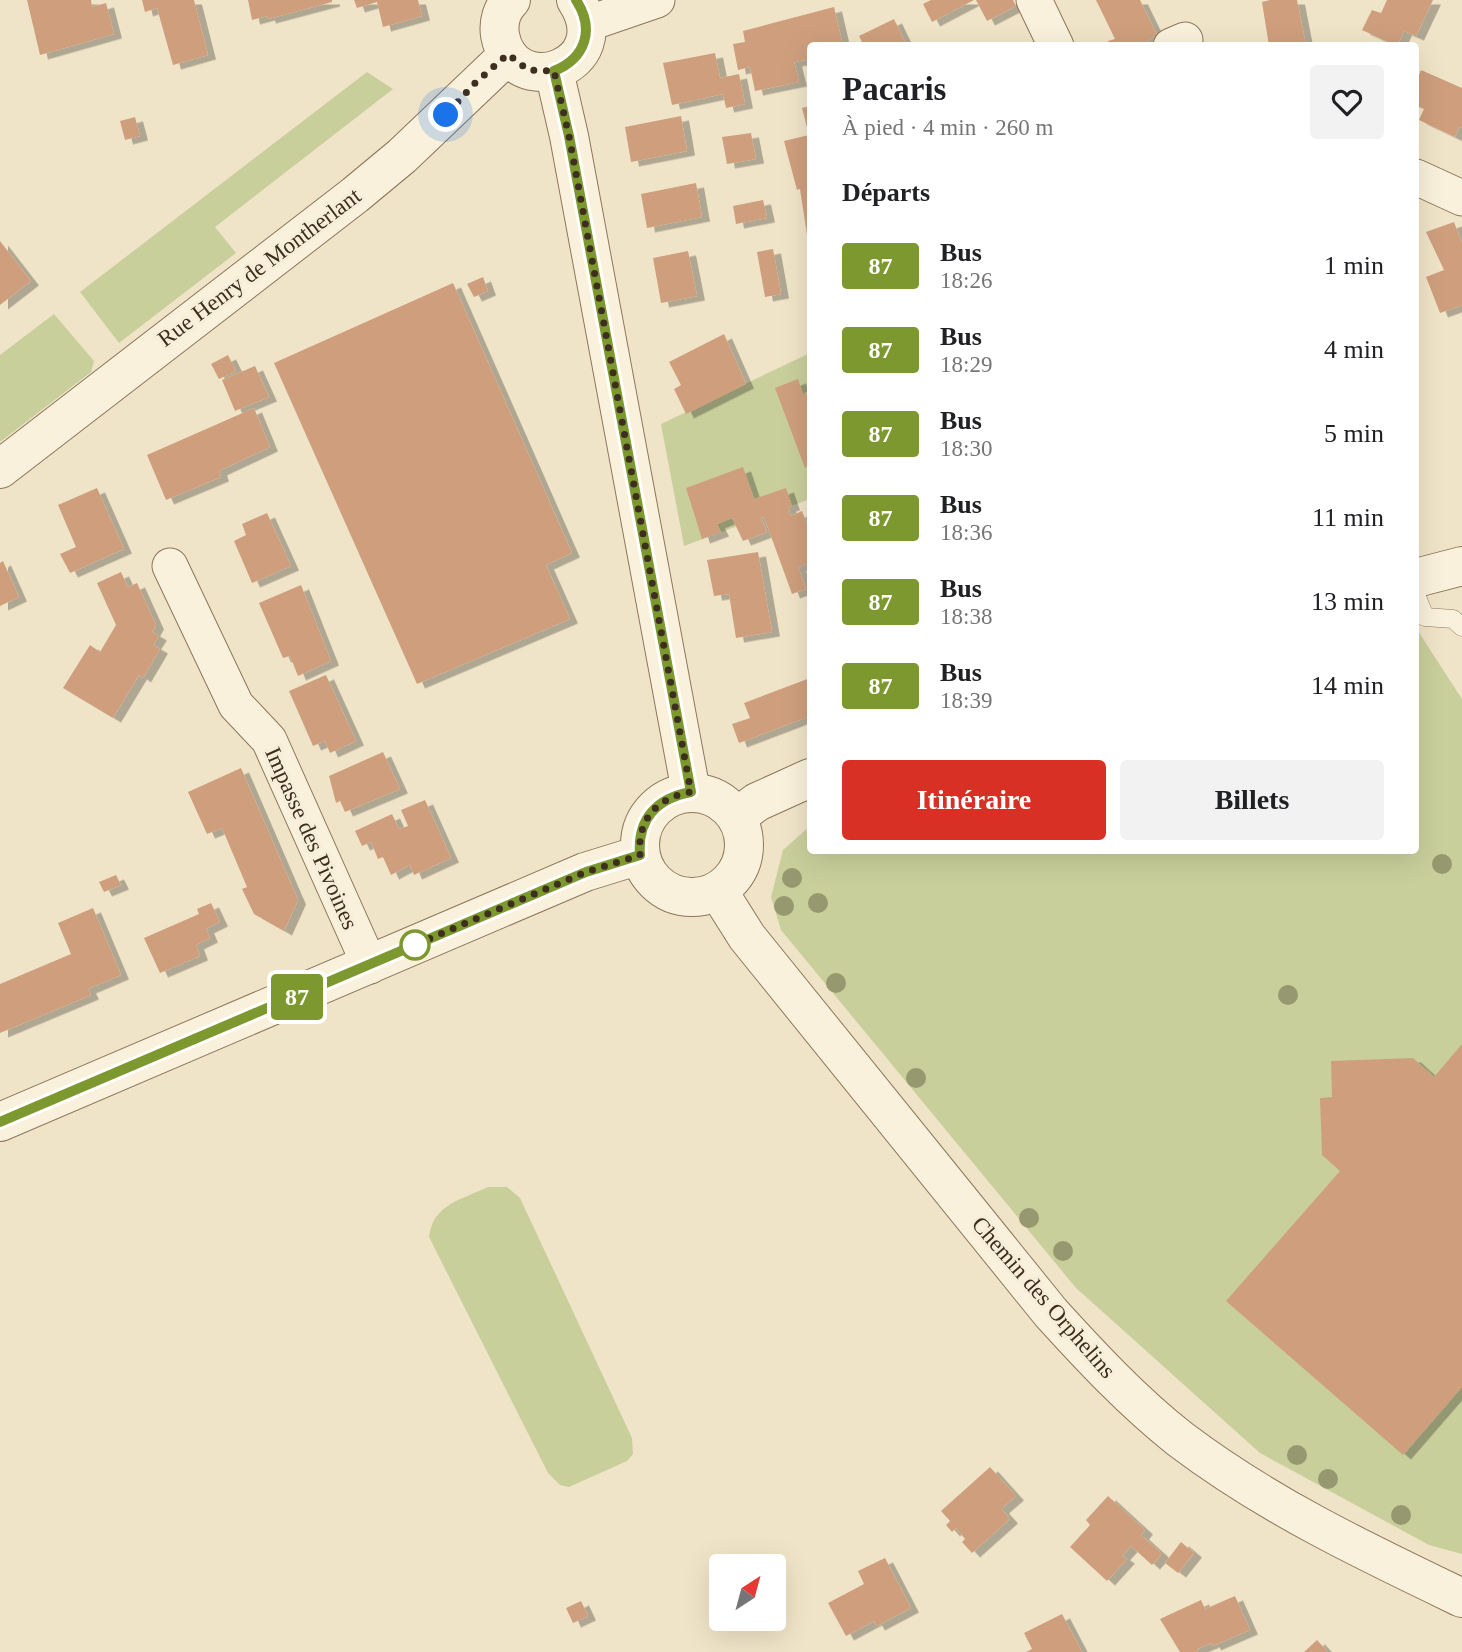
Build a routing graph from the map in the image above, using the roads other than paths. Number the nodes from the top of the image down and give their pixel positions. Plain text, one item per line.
1 (510, 0) edge
2 (657, 0) edge
3 (1034, 0) edge
4 (581, 12) edge
5 (1054, 42) edge
6 (508, 54) junction
7 (554, 71) junction
8 (1419, 178) edge
9 (1462, 198) edge
10 (0, 469) edge
11 (1462, 565) edge
12 (170, 566) dead end
13 (1419, 577) edge
14 (1419, 602) edge
15 (1462, 627) edge
16 (807, 779) edge
17 (691, 792) junction
18 (737, 817) junction
19 (640, 855) junction
20 (718, 891) junction
21 (370, 966) junction
22 (0, 1122) edge
23 (1462, 1598) edge

1 - 6 street
2 - 4 street
3 - 5 street
4 - 7 street
6 - 7 street
6 - 10 street, Rue Henry de Montherlant
7 - 17 street
8 - 9 street
11 - 13 street
12 - 21 street, Impasse des Pivoines
14 - 15 lane
16 - 18 street
17 - 18 street
17 - 19 street
18 - 20 street
19 - 20 street
19 - 21 street
20 - 23 street, Chemin des Orphelins
21 - 22 street

